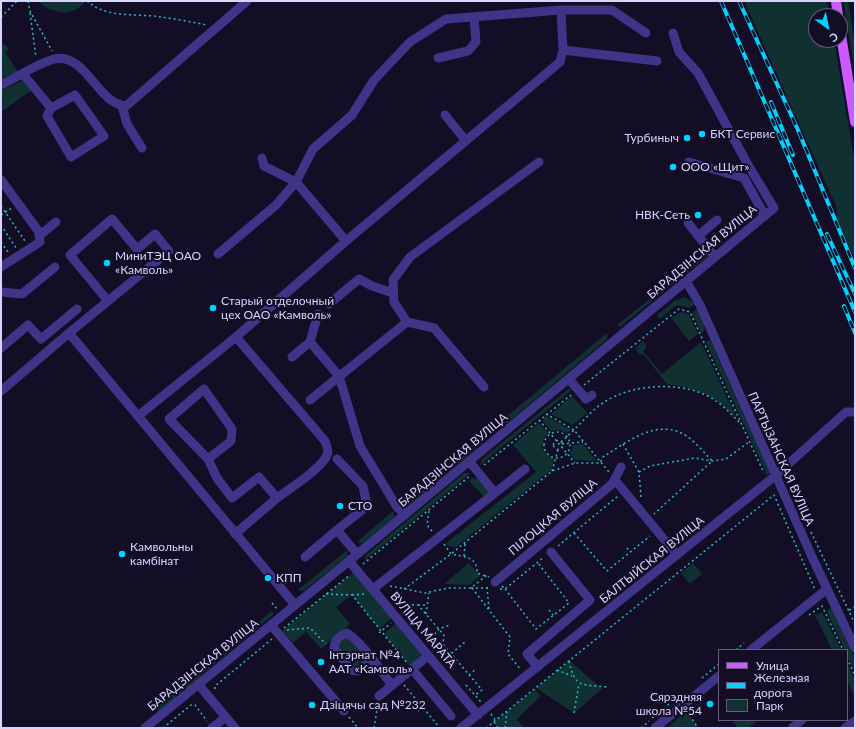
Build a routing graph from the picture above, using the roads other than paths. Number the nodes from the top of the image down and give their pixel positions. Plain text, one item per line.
1 (247, 1) edge
2 (561, 10) junction
3 (474, 17) junction
4 (646, 33) dead end
5 (673, 33) dead end
6 (843, 48) edge
7 (563, 50) junction
8 (438, 58) dead end
9 (657, 61) dead end
10 (23, 74) junction
11 (1, 85) edge
12 (122, 106) junction
13 (51, 108) junction
14 (445, 115) dead end
15 (855, 122) edge
16 (466, 140) junction
17 (142, 148) dead end
18 (262, 158) dead end
19 (539, 162) dead end
20 (689, 162) dead end
21 (1, 180) edge
22 (296, 182) junction
23 (766, 216) junction
24 (717, 220) dead end
25 (56, 222) dead end
26 (688, 223) dead end
27 (40, 236) junction
28 (698, 236) junction
29 (346, 241) junction
30 (218, 254) dead end
31 (715, 257) junction
32 (1, 267) edge
33 (55, 267) dead end
34 (686, 281) junction
35 (1, 292) edge
36 (394, 293) junction
37 (108, 301) junction
38 (329, 304) dead end
39 (76, 309) dead end
40 (318, 314) dead end
41 (407, 322) junction
42 (69, 333) junction
43 (236, 337) junction
44 (40, 339) junction
45 (310, 342) junction
46 (1, 348) edge
47 (50, 350) junction
48 (292, 357) dead end
49 (339, 376) junction
50 (569, 379) junction
51 (484, 387) dead end
52 (1, 391) edge
53 (592, 395) dead end
54 (310, 400) dead end
55 (855, 412) edge
56 (138, 416) junction
57 (208, 459) junction
58 (337, 459) dead end
59 (470, 461) junction
60 (621, 466) dead end
61 (526, 469) dead end
62 (775, 476) junction
63 (615, 480) junction
64 (495, 493) junction
65 (277, 498) junction
66 (405, 515) junction
67 (337, 530) junction
68 (235, 534) junction
69 (551, 552) road end
70 (358, 554) junction
71 (678, 555) junction
72 (305, 557) dead end
73 (349, 561) junction
74 (495, 586) road end
75 (827, 589) junction
76 (374, 591) junction
77 (295, 605) junction
78 (271, 625) junction
79 (855, 648) edge
80 (753, 649) edge
81 (432, 654) junction
82 (372, 660) junction
83 (538, 667) junction
84 (412, 669) junction
85 (718, 677) edge
86 (198, 684) junction
87 (392, 685) junction
88 (379, 696) road end
89 (344, 711) road end
90 (478, 715) junction
91 (451, 716) dead end
92 (226, 717) junction
93 (855, 721) edge
94 (843, 725) edge
95 (145, 728) edge
96 (212, 728) edge
97 (235, 728) edge
98 (461, 728) edge
99 (655, 728) edge

1 - 12 street
2 - 3 street
2 - 4 street
2 - 7 street
3 - 8 street
3 - 22 street
5 - 23 street, БАРАДЗІНСКАЯ ВУЛІЦА
6 - 15 main road
7 - 9 street
7 - 16 street
10 - 11 street
10 - 12 street
10 - 13 street
12 - 17 street
13 - 13 street
14 - 16 street
16 - 29 street
18 - 22 street
19 - 36 street
20 - 23 street
21 - 27 street
22 - 29 street
22 - 30 street
23 - 31 street, БАРАДЗІНСКАЯ ВУЛІЦА
24 - 28 street
25 - 27 street
26 - 28 street
27 - 32 street
28 - 31 street
29 - 43 street
31 - 34 street, БАРАДЗІНСКАЯ ВУЛІЦА
33 - 35 street
34 - 50 street, БАРАДЗІНСКАЯ ВУЛІЦА
34 - 62 street, ПАРТЫЗАНСКАЯ ВУЛІЦА
36 - 38 street
36 - 41 street
37 - 37 street
37 - 42 street
39 - 44 street
40 - 45 street
41 - 49 street
41 - 51 street
42 - 47 street
42 - 56 street
43 - 56 street
43 - 65 street
44 - 46 street
44 - 47 street
45 - 48 street
45 - 49 street
47 - 52 street
49 - 54 street
49 - 66 street
50 - 53 street
50 - 59 street, БАРАДЗІНСКАЯ ВУЛІЦА
55 - 62 street, БАЛТЫЙСКАЯ ВУЛІЦА
56 - 68 street
57 - 57 street
57 - 65 street
58 - 67 street
59 - 64 street
59 - 66 street, БАРАДЗІНСКАЯ ВУЛІЦА
60 - 63 street, ПІЛОЦКАЯ ВУЛІЦА
61 - 64 street
62 - 71 street, БАЛТЫЙСКАЯ ВУЛІЦА
62 - 75 street, ПАРТЫЗАНСКАЯ ВУЛІЦА
63 - 71 street
63 - 74 street, ПІЛОЦКАЯ ВУЛІЦА
64 - 76 street
65 - 68 street
66 - 70 street, БАРАДЗІНСКАЯ ВУЛІЦА
67 - 70 street
67 - 72 street
68 - 77 street
69 - 83 street
70 - 73 street, БАРАДЗІНСКАЯ ВУЛІЦА
71 - 83 street, БАЛТЫЙСКАЯ ВУЛІЦА
73 - 76 street, ВУЛІЦА МАРАТА
73 - 77 street, БАРАДЗІНСКАЯ ВУЛІЦА
75 - 79 street, ПАРТЫЗАНСКАЯ ВУЛІЦА
75 - 80 street
76 - 81 street, ВУЛІЦА МАРАТА
77 - 78 street, БАРАДЗІНСКАЯ ВУЛІЦА
78 - 86 street, БАРАДЗІНСКАЯ ВУЛІЦА
78 - 89 street
81 - 84 street
81 - 90 street, ВУЛІЦА МАРАТА
82 - 82 street
82 - 87 street
83 - 90 street, БАЛТЫЙСКАЯ ВУЛІЦА
84 - 87 street
84 - 91 street
85 - 99 street
86 - 92 street
86 - 95 street, БАРАДЗІНСКАЯ ВУЛІЦА
87 - 88 street
90 - 98 street, БАЛТЫЙСКАЯ ВУЛІЦА
92 - 96 street
92 - 97 street
93 - 94 street

